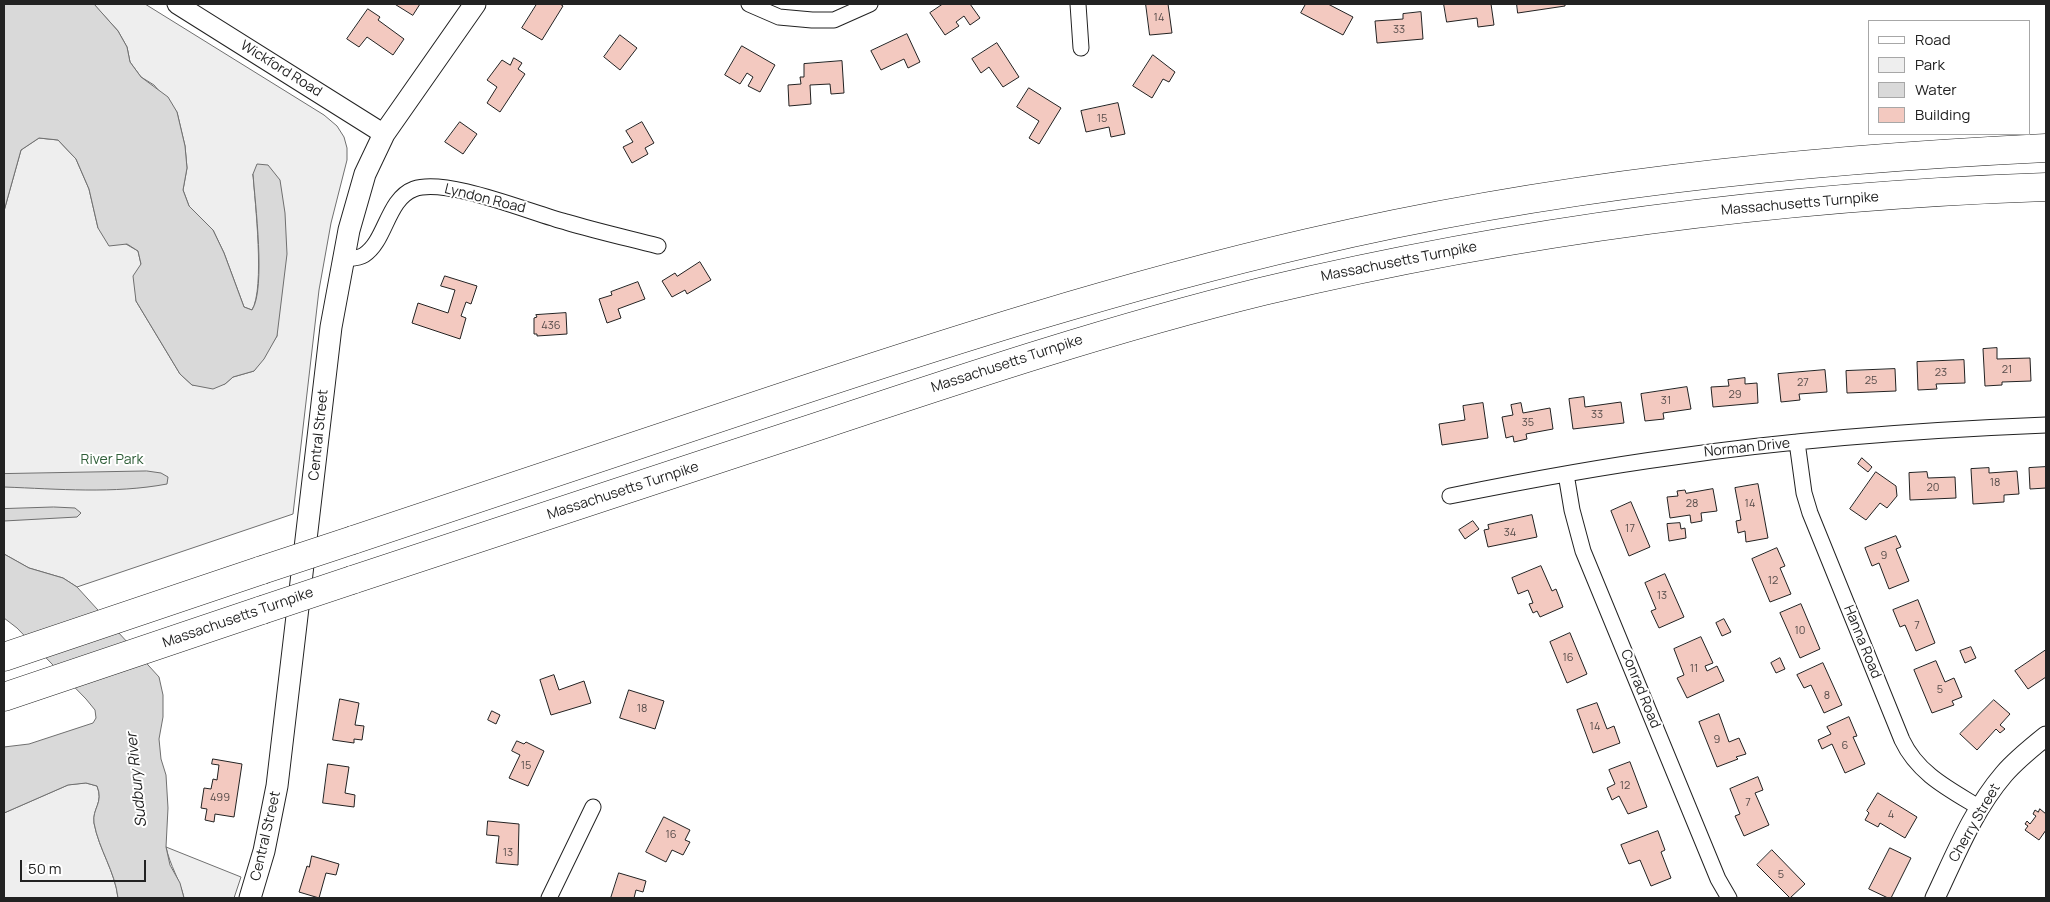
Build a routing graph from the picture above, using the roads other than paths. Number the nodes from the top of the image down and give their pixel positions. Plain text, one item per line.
1 (177, 4) edge
2 (475, 4) edge
3 (749, 4) edge
4 (870, 4) edge
5 (1078, 4) edge
6 (1081, 48) dead end
7 (384, 134) junction
8 (2046, 148) edge
9 (2046, 187) edge
10 (658, 246) dead end
11 (342, 259) junction
12 (2046, 425) edge
13 (1798, 442) junction
14 (1566, 474) junction
15 (1450, 496) dead end
16 (4, 657) edge
17 (15, 693) edge
18 (2046, 736) edge
19 (593, 806) dead end
20 (1980, 808) junction
21 (250, 898) edge
22 (549, 898) edge
23 (1729, 898) edge
24 (1935, 898) edge

1 - 7 street, Wickford Road
2 - 7 main road, Central Street
3 - 4 street
5 - 6 street
7 - 11 main road, Central Street
8 - 16 highway, bridge
9 - 17 highway, Massachusetts Turnpike, bridge
10 - 11 street, Lyndon Road
11 - 21 main road, Central Street
12 - 13 street, Norman Drive
13 - 14 street, Norman Drive
13 - 20 street, Hanna Road
14 - 15 street, Norman Drive
14 - 23 street, Conrad Road
18 - 20 street, Cherry Street
19 - 22 street
20 - 24 street, Cherry Street

